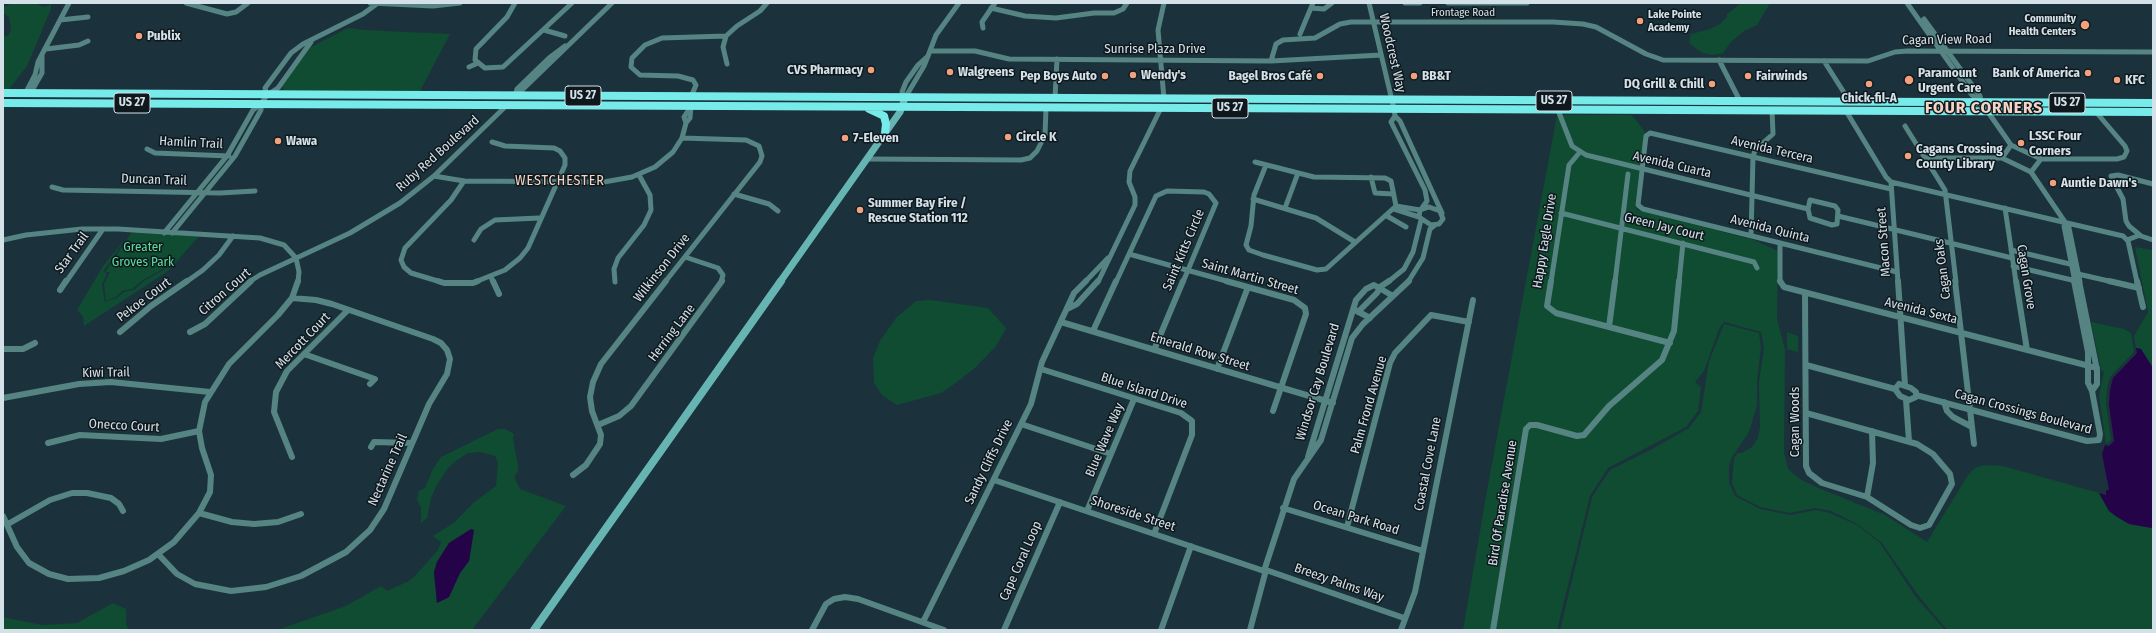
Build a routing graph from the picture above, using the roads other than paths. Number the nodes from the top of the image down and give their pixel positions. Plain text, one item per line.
1 (69, 3) edge
2 (186, 3) edge
3 (248, 3) edge
4 (370, 3) edge
5 (460, 3) edge
6 (515, 3) edge
7 (572, 3) edge
8 (612, 3) edge
9 (767, 3) edge
10 (959, 3) edge
11 (994, 3) edge
12 (1126, 3) edge
13 (1164, 3) edge
14 (1332, 3) edge
15 (1369, 3) edge
16 (1405, 3) edge
17 (1420, 3) edge
18 (1448, 3) edge
19 (1527, 3) edge
20 (1907, 3) edge
21 (1912, 3) edge
22 (377, 4) edge
23 (1312, 6) edge
24 (991, 8) junction
25 (88, 17) dead end
26 (60, 20) junction
27 (1374, 22) junction
28 (983, 28) dead end
29 (544, 30) junction
30 (1300, 34) dead end
31 (565, 36) dead end
32 (726, 36) junction
33 (88, 41) dead end
34 (573, 41) junction
35 (311, 42) junction
36 (46, 49) junction
37 (1941, 51) junction
38 (1947, 51) junction
39 (2153, 52) edge
40 (929, 53) junction
41 (1381, 55) junction
42 (42, 56) junction
43 (1057, 59) junction
44 (1161, 60) junction
45 (1719, 60) junction
46 (1271, 61) junction
47 (1824, 61) junction
48 (478, 63) junction
49 (727, 64) dead end
50 (469, 67) dead end
51 (43, 68) junction
52 (36, 70) junction
53 (533, 73) junction
54 (539, 75) junction
55 (692, 93) junction
56 (3, 94) edge
57 (25, 94) junction
58 (267, 95) junction
59 (515, 96) junction
60 (736, 97) junction
61 (3, 98) edge
62 (905, 98) junction
63 (1055, 98) junction
64 (1164, 99) junction
65 (1204, 99) junction
66 (1392, 100) junction
67 (1548, 100) junction
68 (1602, 101) junction
69 (1740, 101) junction
70 (1850, 102) junction
71 (1874, 102) junction
72 (1981, 102) junction
73 (3, 103) edge
74 (2153, 103) edge
75 (261, 104) junction
76 (405, 104) junction
77 (507, 105) junction
78 (580, 105) junction
79 (690, 106) junction
80 (858, 107) junction
81 (902, 107) junction
82 (1046, 108) junction
83 (1122, 108) junction
84 (1162, 108) junction
85 (1504, 109) junction
86 (1558, 110) junction
87 (1695, 110) junction
88 (1772, 110) junction
89 (1846, 111) junction
90 (1987, 112) junction
91 (2096, 112) junction
92 (2153, 112) edge
93 (1394, 113) junction
94 (1905, 126) dead end
95 (885, 133) junction
96 (682, 138) junction
97 (492, 142) dead end
98 (2011, 145) junction
99 (147, 149) dead end
100 (1580, 152) junction
101 (227, 156) junction
102 (235, 156) junction
103 (1753, 157) junction
104 (1926, 158) junction
105 (2002, 158) junction
106 (867, 159) junction
107 (2041, 159) junction
108 (1255, 162) dead end
109 (1420, 163) junction
110 (1412, 164) junction
111 (1266, 165) junction
112 (1642, 169) junction
113 (2031, 172) junction
114 (1298, 173) junction
115 (1628, 174) dead end
116 (639, 175) junction
117 (434, 176) junction
118 (1371, 177) junction
119 (464, 181) junction
120 (558, 181) junction
121 (1891, 182) junction
122 (2153, 184) edge
123 (52, 187) dead end
124 (1891, 189) junction
125 (255, 191) dead end
126 (198, 192) junction
127 (206, 192) junction
128 (734, 194) junction
129 (1393, 194) junction
130 (1945, 194) junction
131 (1752, 195) junction
132 (1253, 199) junction
133 (1285, 208) junction
134 (1395, 208) junction
135 (1808, 208) junction
136 (2005, 208) junction
137 (1421, 209) junction
138 (778, 211) dead end
139 (1442, 213) junction
140 (1561, 213) junction
141 (1387, 216) junction
142 (1838, 216) junction
143 (539, 218) junction
144 (1420, 218) junction
145 (2065, 222) junction
146 (1435, 225) junction
147 (1406, 227) dead end
148 (1621, 228) junction
149 (103, 229) junction
150 (1894, 229) junction
151 (2134, 231) junction
152 (164, 233) junction
153 (172, 233) junction
154 (2140, 235) junction
155 (233, 236) junction
156 (1751, 236) junction
157 (2122, 236) junction
158 (3, 240) edge
159 (474, 240) dead end
160 (2127, 240) junction
161 (2153, 240) edge
162 (1355, 242) junction
163 (1682, 243) junction
164 (1780, 243) junction
165 (1951, 243) junction
166 (2011, 250) junction
167 (1129, 254) junction
168 (685, 257) junction
169 (296, 258) junction
170 (1108, 258) junction
171 (2012, 258) junction
172 (2074, 264) junction
173 (2014, 266) junction
174 (1757, 268) dead end
175 (1188, 270) junction
176 (1897, 272) junction
177 (2078, 274) junction
178 (491, 277) junction
179 (2077, 281) junction
180 (615, 282) dead end
181 (1082, 283) junction
182 (1248, 287) junction
183 (1380, 287) junction
184 (2139, 288) junction
185 (1092, 289) junction
186 (60, 290) dead end
187 (1805, 293) junction
188 (499, 294) dead end
189 (1393, 296) junction
190 (292, 298) junction
191 (1474, 300) dead end
192 (2143, 307) dead end
193 (1067, 309) junction
194 (348, 310) junction
195 (1355, 311) junction
196 (1370, 318) junction
197 (1900, 318) junction
198 (1061, 322) junction
199 (1469, 322) junction
200 (1609, 327) junction
201 (120, 332) dead end
202 (190, 332) dead end
203 (1093, 332) junction
204 (1961, 333) junction
205 (1670, 343) junction
206 (35, 344) dead end
207 (3, 349) edge
208 (1154, 350) junction
209 (2027, 350) junction
210 (304, 354) junction
211 (1806, 365) junction
212 (2088, 366) junction
213 (2097, 368) junction
214 (1041, 369) junction
215 (1217, 369) junction
216 (370, 384) dead end
217 (1905, 385) junction
218 (1281, 388) junction
219 (1895, 389) junction
220 (2092, 391) junction
221 (210, 392) junction
222 (1916, 395) junction
223 (3, 398) edge
224 (1134, 399) junction
225 (1906, 400) junction
226 (1324, 401) junction
227 (1944, 402) junction
228 (1333, 403) junction
229 (1970, 409) junction
230 (1273, 411) dead end
231 (1806, 413) junction
232 (1021, 424) junction
233 (598, 425) junction
234 (1972, 427) junction
235 (199, 431) junction
236 (1872, 431) junction
237 (1909, 441) junction
238 (48, 443) dead end
239 (412, 443) junction
240 (1974, 444) dead end
241 (372, 447) dead end
242 (1111, 454) junction
243 (292, 457) dead end
244 (1306, 462) junction
245 (573, 475) dead end
246 (994, 480) junction
247 (1867, 497) junction
248 (1060, 502) junction
249 (1283, 508) junction
250 (123, 511) dead end
251 (1087, 511) junction
252 (199, 513) junction
253 (301, 514) dead end
254 (3, 516) edge
255 (8, 524) junction
256 (1347, 527) junction
257 (1154, 534) junction
258 (1191, 546) junction
259 (1423, 551) junction
260 (158, 554) junction
261 (1265, 571) junction
262 (1404, 618) junction
263 (923, 622) junction
264 (534, 630) edge
265 (812, 630) edge
266 (944, 630) edge
267 (1004, 630) edge
268 (1161, 630) edge
269 (1250, 630) edge
270 (1400, 630) edge
271 (1493, 630) edge

1 - 26 street
2 - 3 street
4 - 22 street
5 - 22 street
6 - 48 street
7 - 29 street
8 - 34 street
9 - 32 street
10 - 40 street
11 - 24 street
12 - 24 street
13 - 44 street
14 - 23 street
15 - 27 street, Woodcrest Way
16 - 17 street
18 - 19 street
20 - 37 street
21 - 38 street
22 - 35 street
23 - 30 street
24 - 28 street
25 - 26 street
26 - 36 street
27 - 41 street, Woodcrest Way
27 - 45 street, Frontage Road
27 - 46 street, Frontage Road
29 - 31 street
29 - 48 street
32 - 49 street
32 - 55 street
33 - 36 street
34 - 53 street
34 - 54 street
35 - 58 street
35 - 58 street
36 - 42 street
37 - 38 street, Cagan View Road
37 - 47 street, Cagan View Road
37 - 72 street
38 - 39 street, Cagan View Road
38 - 72 street
40 - 43 street, Sunrise Plaza Drive
40 - 62 street
41 - 46 street, Sunrise Plaza Drive
41 - 66 street, Woodcrest Way
42 - 51 street
42 - 52 street
43 - 44 street, Sunrise Plaza Drive
43 - 63 street
44 - 46 street, Sunrise Plaza Drive
44 - 64 street
45 - 47 street, Cagan View Road
45 - 69 street
47 - 70 street
48 - 50 street
51 - 52 street
51 - 57 street
52 - 57 street
53 - 54 street
53 - 59 street
54 - 59 street
55 - 59 highway, US 27
55 - 60 highway, US 27
55 - 78 highway
56 - 57 highway, US 27
57 - 58 highway, US 27
57 - 61 highway
58 - 59 highway, US 27
58 - 75 street
59 - 76 highway
60 - 62 highway, US 27
60 - 79 highway
62 - 63 highway, US 27
62 - 81 main road
63 - 64 highway, US 27
64 - 65 highway, US 27
64 - 83 highway
65 - 66 highway, US 27
65 - 84 highway
66 - 67 highway, US 27
66 - 93 street, Woodcrest Way
67 - 68 highway, US 27
67 - 85 highway
68 - 69 highway, US 27
68 - 86 highway
69 - 70 highway, US 27
69 - 87 highway
70 - 71 highway, US 27
71 - 72 highway, US 27
71 - 88 highway
72 - 74 highway, US 27
72 - 90 street
73 - 75 highway, US 27
75 - 76 highway, US 27
75 - 101 street
75 - 102 street
76 - 77 highway, US 27
77 - 78 highway, US 27
77 - 117 street, Ruby Red Boulevard
78 - 79 highway, US 27
79 - 80 highway, US 27
79 - 96 street
80 - 81 highway, US 27
80 - 95 highway
81 - 82 highway, US 27
81 - 95 main road
82 - 83 highway, US 27
82 - 106 street
83 - 84 highway, US 27
84 - 93 highway, US 27
84 - 170 street, Sandy Cliffs Drive
85 - 86 highway, US 27
85 - 93 highway, US 27
86 - 87 highway, US 27
86 - 100 street
87 - 88 highway, US 27
88 - 89 highway, US 27
88 - 103 street
89 - 90 highway, US 27
89 - 121 street
90 - 91 highway, US 27
90 - 98 street
91 - 92 highway, US 27
91 - 107 street
93 - 109 street
93 - 110 street, Windsor Cay Boulevard
94 - 104 street, Cagan Oaks
95 - 106 main road
96 - 116 street
96 - 128 street, Wilkinson Drive
97 - 120 street
98 - 105 street
98 - 107 street
99 - 101 street, Hamlin Trail
100 - 112 street, Avenida Cuarta
100 - 140 street, Happy Eagle Drive
101 - 102 street, Hamlin Trail
101 - 126 street
102 - 127 street
103 - 112 street, Avenida Tercera
103 - 124 street, Avenida Tercera
103 - 131 street
104 - 105 street
104 - 130 street, Cagan Oaks
105 - 113 street
106 - 264 main road
107 - 113 street
108 - 111 street
109 - 110 street
109 - 139 street
110 - 137 street, Windsor Cay Boulevard
111 - 114 street
111 - 132 street
112 - 131 street, Avenida Cuarta
112 - 156 street, Avenida Quinta
113 - 145 street, Cagan Crossings Boulevard
114 - 118 street
114 - 133 street
115 - 148 street
116 - 120 street
116 - 180 street
117 - 119 street
117 - 169 street, Ruby Red Boulevard
118 - 129 street
118 - 129 street
119 - 120 street
119 - 178 street
120 - 143 street
121 - 124 street, Macon Street
121 - 130 street
122 - 151 street
123 - 126 street, Duncan Trail
124 - 150 street, Macon Street
125 - 127 street, Duncan Trail
126 - 127 street, Duncan Trail
126 - 152 street
127 - 153 street
128 - 138 street
128 - 168 street, Wilkinson Drive
129 - 134 street
130 - 136 street
130 - 165 street, Cagan Oaks
131 - 135 street, Avenida Cuarta
131 - 156 street
132 - 133 street
132 - 162 street
133 - 162 street
134 - 137 street
134 - 141 street
134 - 144 street
135 - 142 street
135 - 142 street
136 - 145 street
136 - 166 street, Cagan Grove
137 - 139 street
137 - 144 street, Windsor Cay Boulevard
139 - 146 street, Windsor Cay Boulevard
140 - 148 street, Green Jay Court
140 - 200 street, Happy Eagle Drive
141 - 147 street
141 - 162 street
142 - 150 street
143 - 159 street
143 - 178 street
144 - 146 street
144 - 183 street, Windsor Cay Boulevard
145 - 157 street
145 - 172 street, Cagan Crossings Boulevard
146 - 189 street, Windsor Cay Boulevard
148 - 163 street, Green Jay Court
148 - 200 street
149 - 152 street
149 - 158 street
149 - 186 street, Star Trail
150 - 165 street
150 - 176 street, Macon Street
151 - 154 street
151 - 157 street
152 - 153 street
153 - 155 street
154 - 160 street
154 - 161 street
155 - 169 street
155 - 201 street, Pekoe Court
156 - 164 street, Avenida Quinta
157 - 160 street
160 - 184 street
163 - 174 street, Green Jay Court
163 - 205 street, Bird Of Paradise Avenue
164 - 176 street, Avenida Quinta
164 - 187 street, Avenida Sexta
165 - 171 street
165 - 204 street, Cagan Oaks
166 - 171 street, Cagan Grove
166 - 172 street
167 - 175 street, Saint Martin Street
167 - 175 street, Saint Kitts Circle
167 - 203 street, Saint Kitts Circle
168 - 233 street, Wilkinson Drive
168 - 233 street, Herring Lane
169 - 190 street
169 - 202 street, Citron Court
170 - 181 street, Sandy Cliffs Drive
170 - 185 street, Sandy Cliffs Drive
171 - 173 street, Cagan Grove
172 - 177 street, Cagan Crossings Boulevard
172 - 179 street, Cagan Crossings Boulevard
173 - 179 street
173 - 209 street, Cagan Grove
175 - 182 street, Saint Martin Street
175 - 208 street, Saint Kitts Circle
176 - 197 street, Macon Street
177 - 179 street, Cagan Crossings Boulevard
177 - 184 street
178 - 188 street
179 - 212 street, Cagan Crossings Boulevard
179 - 213 street, Cagan Crossings Boulevard
181 - 185 street
181 - 193 street, Sandy Cliffs Drive
182 - 215 street
182 - 218 street, Saint Martin Street
183 - 189 street
183 - 195 street, Windsor Cay Boulevard
183 - 195 street, Windsor Cay Boulevard
184 - 192 street
185 - 193 street, Sandy Cliffs Drive
187 - 197 street, Avenida Sexta
187 - 211 street, Cagan Woods
189 - 196 street, Windsor Cay Boulevard
190 - 194 street, Nectarine Trail
190 - 221 street
191 - 199 street, Coastal Cove Lane
193 - 198 street, Sandy Cliffs Drive
194 - 210 street, Mercott Court
194 - 239 street, Nectarine Trail
195 - 196 street
195 - 226 street, Windsor Cay Boulevard
196 - 228 street, Windsor Cay Boulevard
197 - 204 street, Avenida Sexta
197 - 217 street, Macon Street
198 - 203 street, Emerald Row Street
198 - 214 street, Sandy Cliffs Drive
199 - 256 street, Palm Frond Avenue
199 - 259 street, Coastal Cove Lane
200 - 205 street, Happy Eagle Drive
203 - 208 street, Emerald Row Street
204 - 209 street, Avenida Sexta
204 - 229 street, Cagan Oaks
205 - 271 street, Bird Of Paradise Avenue
206 - 207 street
208 - 215 street, Emerald Row Street
209 - 212 street, Avenida Sexta
210 - 216 street
210 - 243 street, Mercott Court
211 - 219 street
211 - 231 street, Cagan Woods
212 - 213 street, Avenida Sexta
212 - 220 street, Cagan Crossings Boulevard
213 - 220 street, Cagan Crossings Boulevard
214 - 224 street, Blue Island Drive
214 - 232 street, Sandy Cliffs Drive
215 - 218 street, Emerald Row Street
217 - 219 street
217 - 222 street
218 - 226 street, Emerald Row Street
218 - 230 street, Saint Martin Street
219 - 225 street
220 - 229 street, Cagan Crossings Boulevard
221 - 223 street, Kiwi Trail
221 - 235 street
222 - 225 street
222 - 227 street, Cagan Crossings Boulevard
224 - 242 street, Blue Wave Way
224 - 257 street, Blue Island Drive
225 - 237 street
226 - 228 street, Emerald Row Street
226 - 244 street, Windsor Cay Boulevard
227 - 229 street, Cagan Crossings Boulevard
227 - 234 street
228 - 244 street, Windsor Cay Boulevard
229 - 234 street, Cagan Oaks
231 - 236 street
231 - 247 street, Cagan Woods
232 - 242 street
232 - 246 street, Sandy Cliffs Drive
233 - 245 street, Wilkinson Drive
234 - 240 street, Cagan Oaks
235 - 238 street, Onecco Court
235 - 252 street
236 - 237 street
236 - 247 street
237 - 247 street, Cagan Woods
239 - 241 street
239 - 260 street, Nectarine Trail
242 - 251 street, Blue Wave Way
244 - 249 street, Windsor Cay Boulevard
246 - 248 street, Shoreside Street
246 - 263 street, Sandy Cliffs Drive
248 - 251 street, Shoreside Street
248 - 267 street, Cape Coral Loop
249 - 256 street, Ocean Park Road
249 - 261 street, Windsor Cay Boulevard
250 - 255 street
251 - 257 street, Shoreside Street
252 - 253 street
252 - 260 street
254 - 255 street
255 - 260 street
256 - 259 street, Ocean Park Road
257 - 258 street, Shoreside Street
258 - 261 street, Shoreside Street
258 - 268 street
259 - 262 street, Coastal Cove Lane
261 - 262 street, Breezy Palms Way
261 - 269 street, Windsor Cay Boulevard
262 - 270 street, Coastal Cove Lane
263 - 265 street
263 - 266 street

